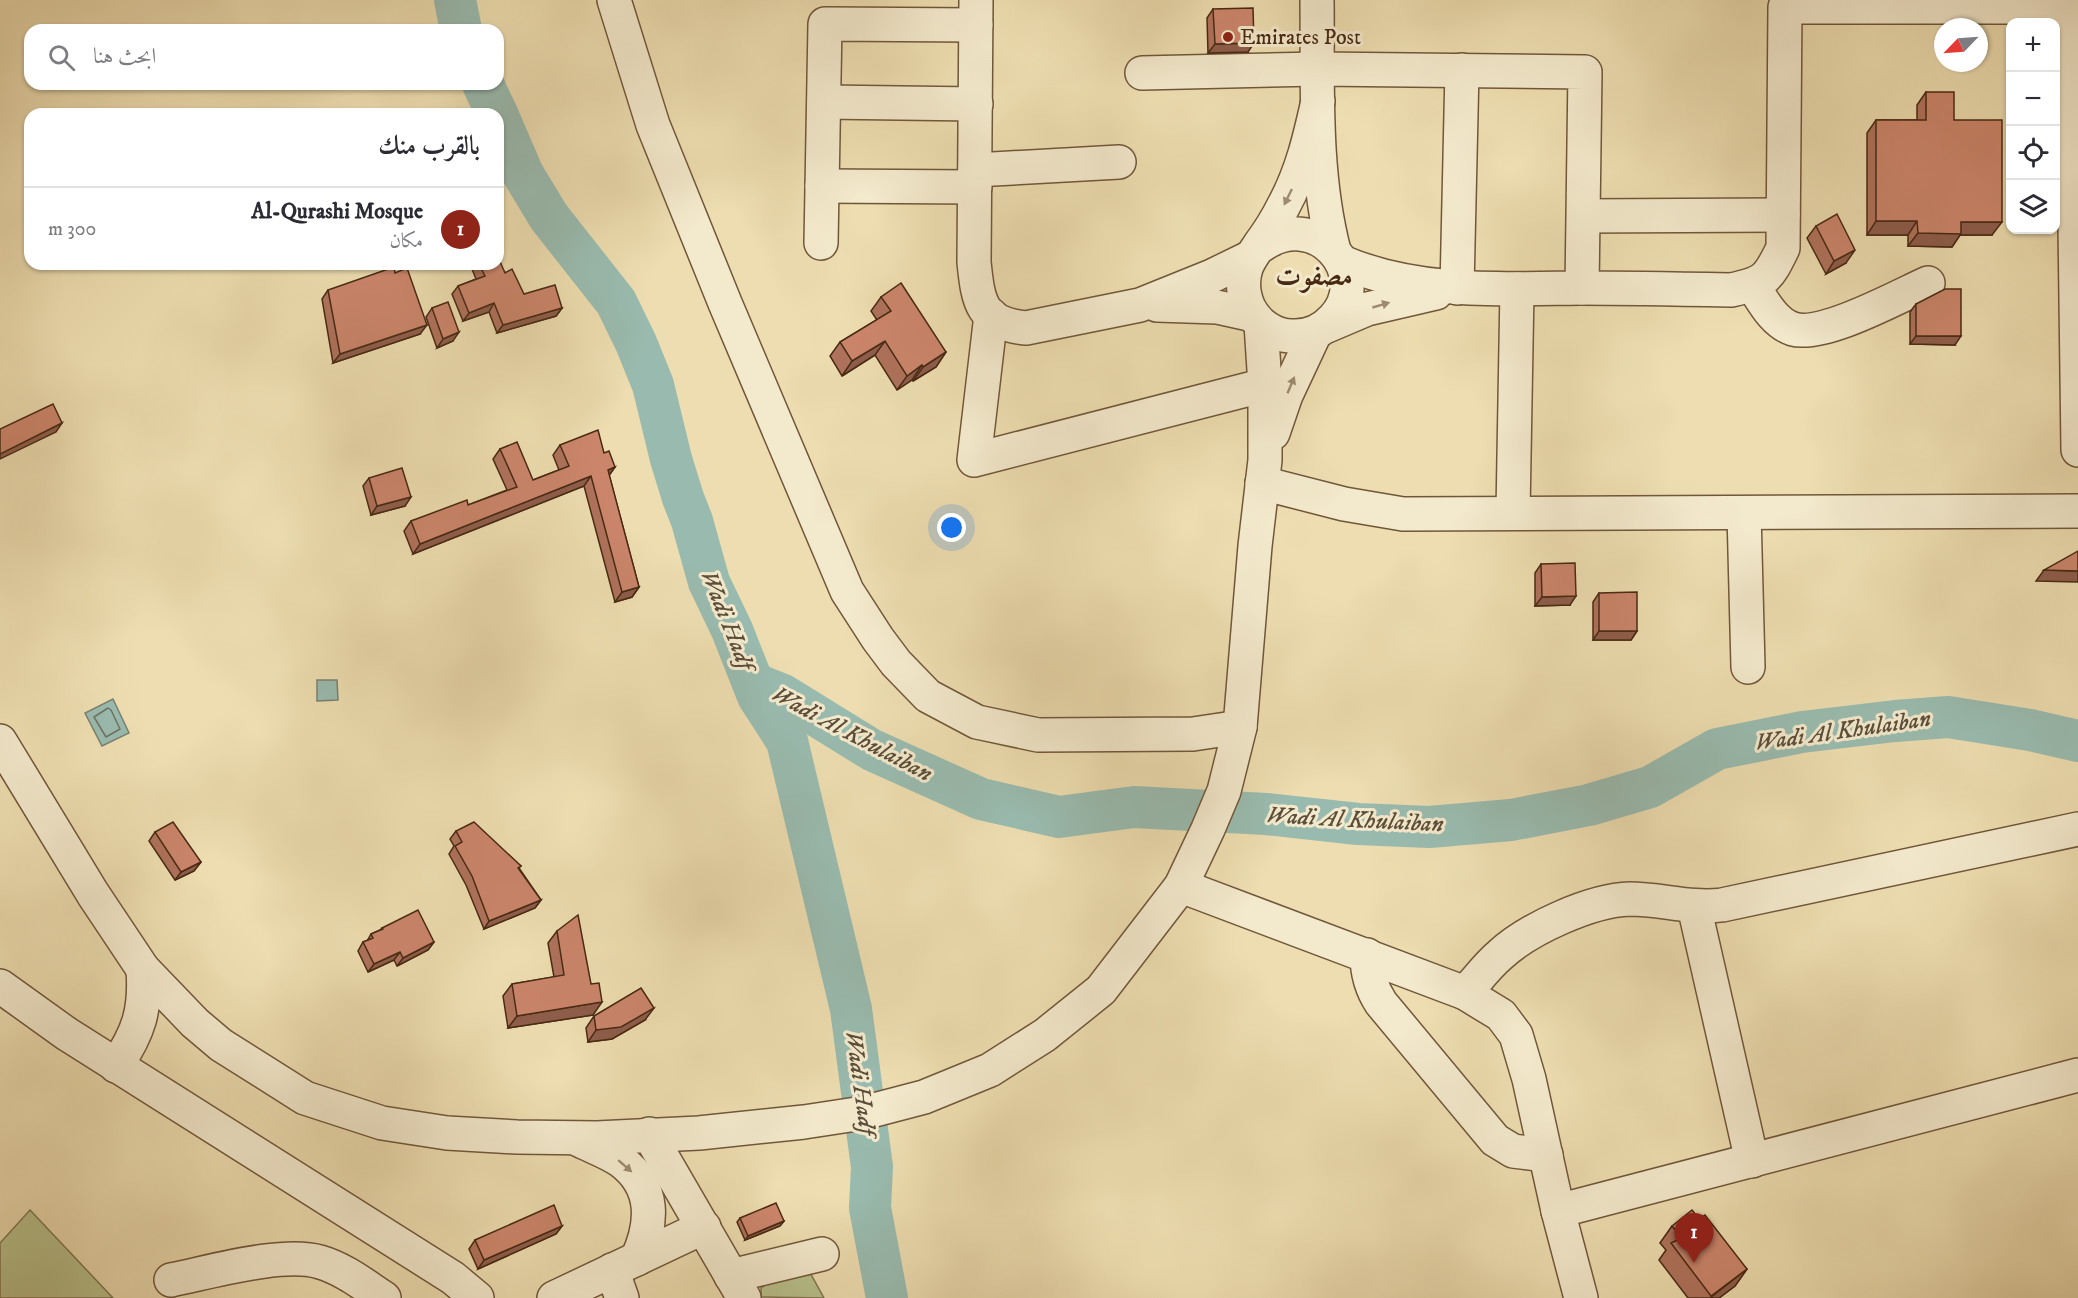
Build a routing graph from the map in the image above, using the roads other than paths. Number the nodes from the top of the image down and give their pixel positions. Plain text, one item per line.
1 (614, 0) edge
2 (1317, 0) edge
3 (1786, 3) edge
4 (2073, 4) edge
5 (825, 12) edge
6 (976, 13) edge
7 (1318, 69) junction
8 (1462, 70) junction
9 (1142, 73) dead end
10 (1318, 101) junction
11 (824, 102) junction
12 (976, 104) junction
13 (1119, 162) dead end
14 (975, 179) junction
15 (822, 186) junction
16 (1783, 215) junction
17 (1584, 216) junction
18 (821, 243) dead end
19 (1254, 253) junction
20 (1338, 256) junction
21 (1928, 283) dead end
22 (1753, 286) junction
23 (1457, 288) junction
24 (1582, 288) junction
25 (1517, 289) junction
26 (1140, 304) junction
27 (991, 315) junction
28 (1257, 320) junction
29 (1321, 330) junction
30 (1265, 385) junction
31 (2078, 450) edge
32 (1264, 471) junction
33 (2078, 510) edge
34 (1513, 512) junction
35 (1744, 513) junction
36 (1748, 667) dead end
37 (1240, 727) junction
38 (0, 741) edge
39 (2078, 829) edge
40 (1181, 886) junction
41 (1694, 906) junction
42 (1366, 955) junction
43 (143, 969) junction
44 (0, 986) edge
45 (1465, 993) junction
46 (195, 1023) junction
47 (124, 1054) junction
48 (2078, 1075) edge
49 (649, 1134) junction
50 (574, 1138) junction
51 (1546, 1155) junction
52 (1752, 1161) junction
53 (1558, 1212) junction
54 (704, 1227) junction
55 (822, 1254) dead end
56 (624, 1276) edge
57 (171, 1280) dead end
58 (218, 1285) edge
59 (738, 1287) edge
60 (384, 1298) edge
61 (477, 1298) edge
62 (554, 1298) edge
63 (1581, 1298) edge

1 - 37 street
2 - 7 street
3 - 4 street
3 - 16 street
4 - 31 street
5 - 6 street
5 - 11 street
6 - 12 street
7 - 8 street
7 - 9 street
7 - 10 street
8 - 17 street
8 - 23 street
10 -> 19 street
10 - 20 street
11 - 12 street
11 - 15 street
12 - 14 street
13 - 14 street
14 - 15 street
14 - 27 street
15 - 18 street
16 - 17 street
16 - 22 street
17 - 24 street
19 - 20 street
19 - 26 street
19 - 28 street
20 - 23 street
20 - 29 street
21 - 22 street
22 - 24 street
23 - 25 street
29 -> 23 street
24 - 25 street
25 - 34 street
26 - 27 street
26 - 28 street
27 - 30 street
28 - 29 street
28 - 30 street
32 -> 29 street
30 - 32 street
32 - 34 street
32 - 37 street
33 - 35 street
34 - 35 street
35 - 36 street
37 - 40 street
38 - 43 street
39 - 41 street
40 - 42 street
40 - 49 street
41 - 45 street
41 - 52 street
42 - 45 street
42 - 51 street
43 - 46 street
43 - 47 street
44 - 47 street
45 - 51 street
46 - 47 street
46 - 50 street
47 - 61 street
48 - 52 street
49 - 50 street
49 - 54 street
50 -> 56 street
51 - 53 street
52 - 53 street
53 - 63 street
54 - 56 street
54 - 59 street
55 - 59 street
56 - 62 street
57 - 58 street
58 - 60 street

